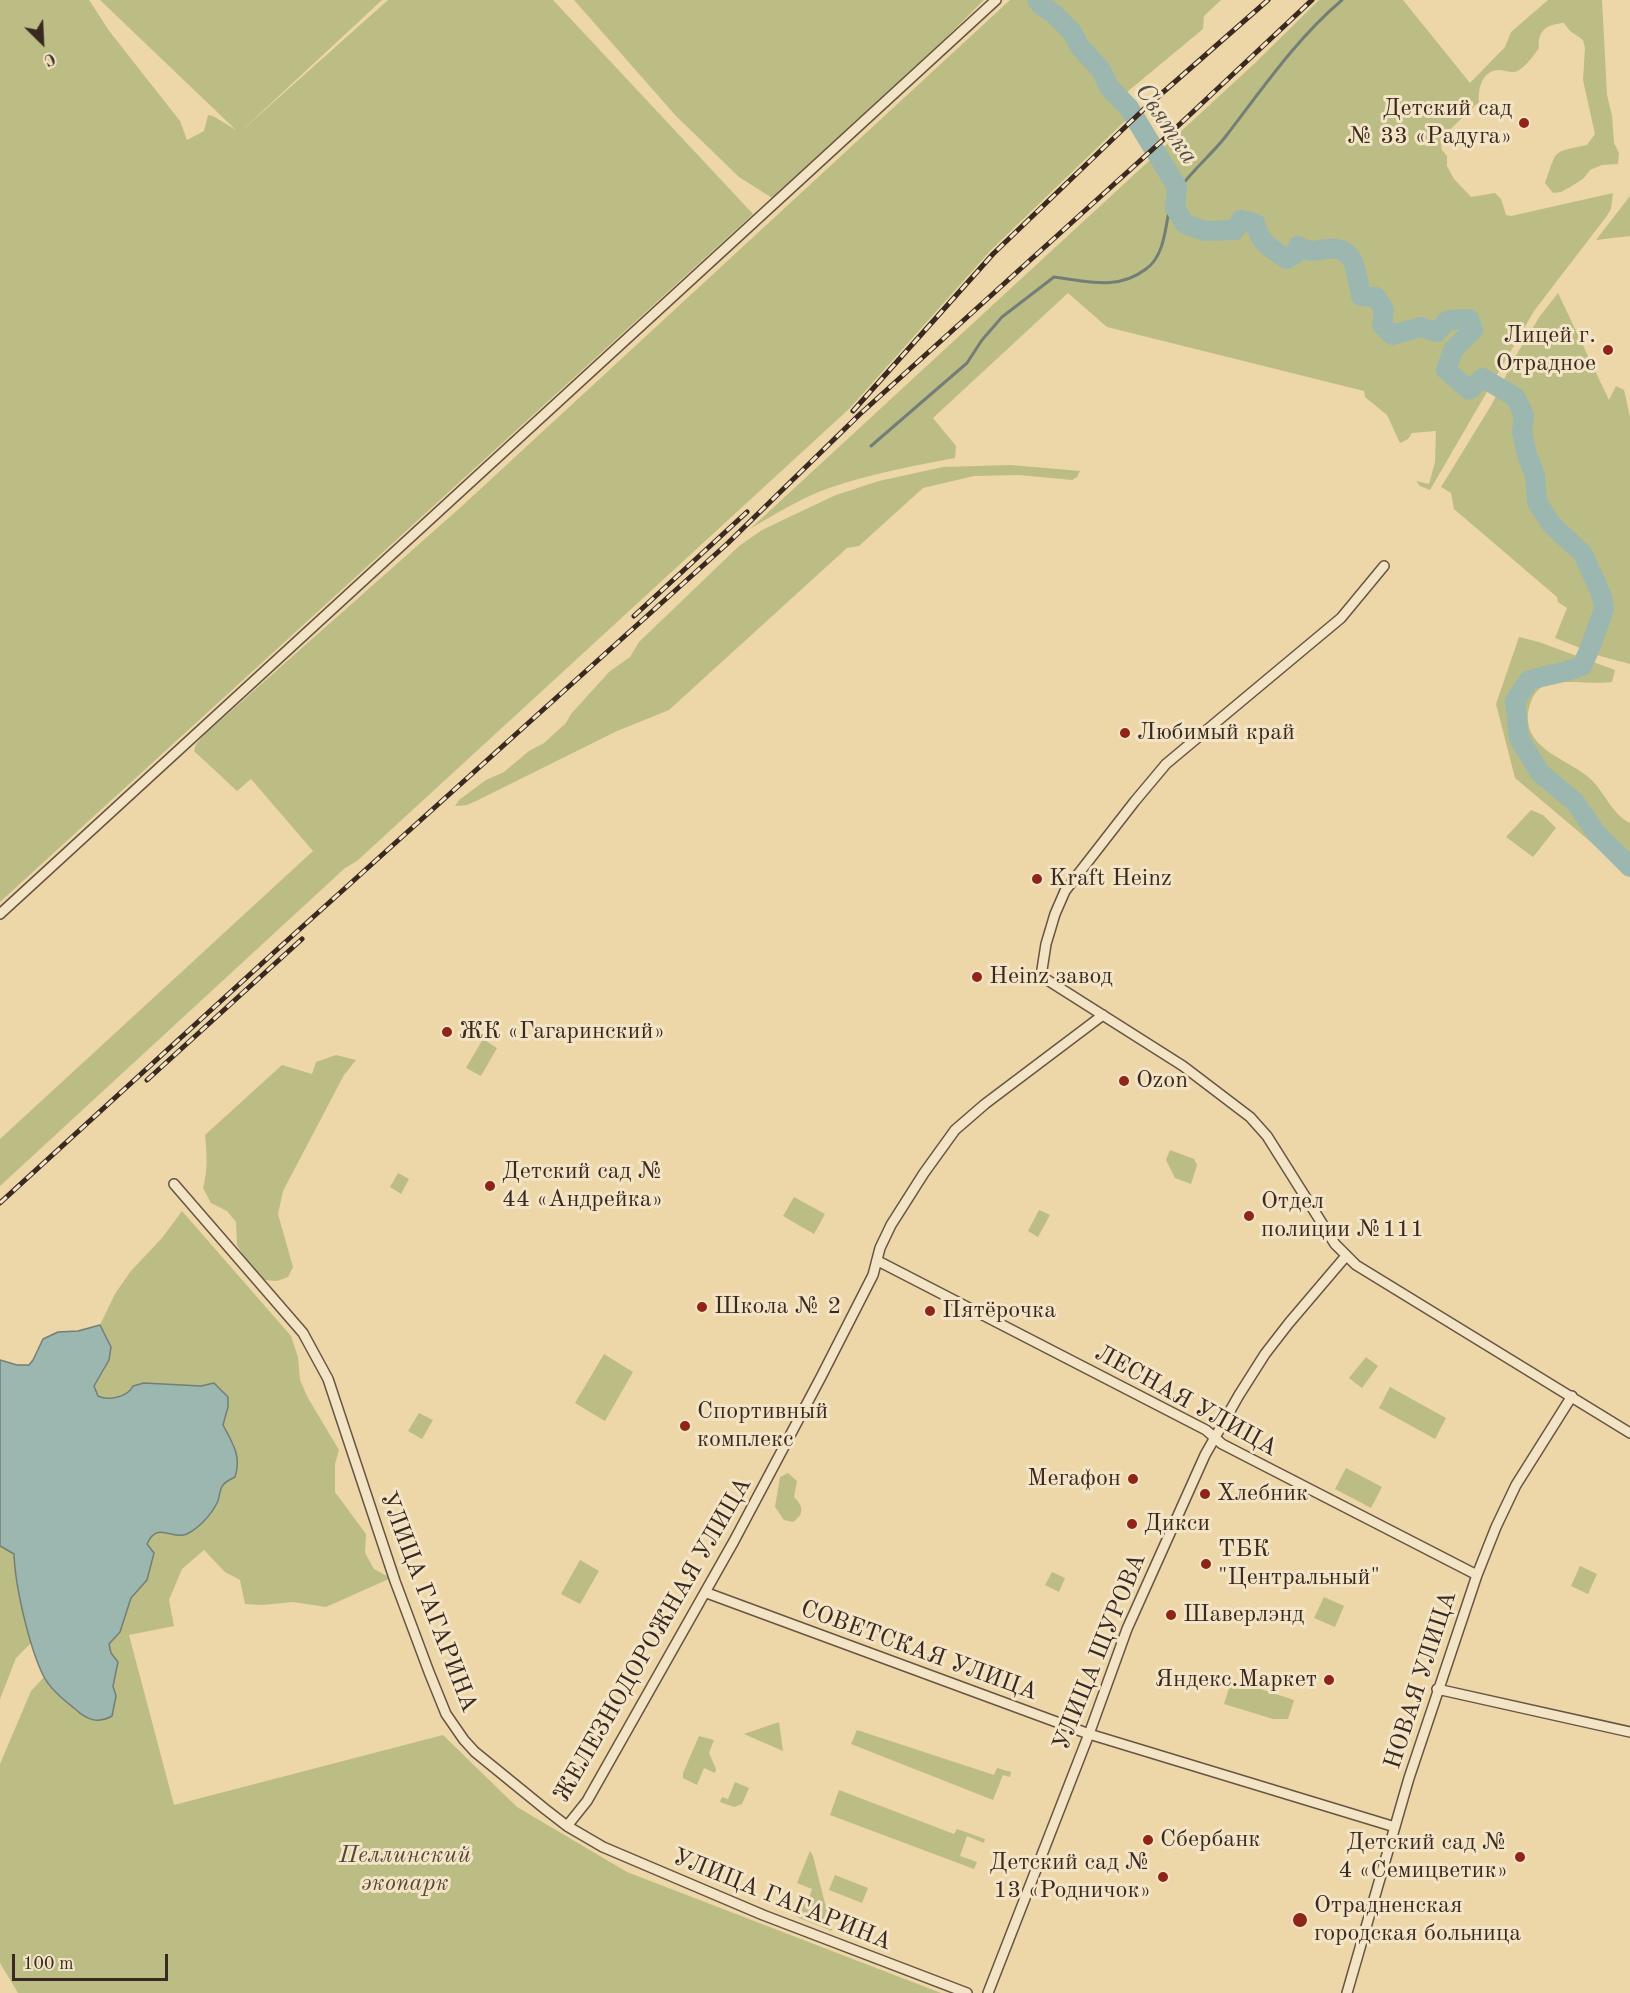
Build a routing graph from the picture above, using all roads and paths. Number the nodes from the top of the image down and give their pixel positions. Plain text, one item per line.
1 (996, 0) edge
2 (1384, 566) dead end
3 (0, 914) edge
4 (1103, 1015) junction
5 (174, 1184) dead end
6 (1346, 1256) junction
7 (878, 1261) junction
8 (1572, 1396) junction
9 (1630, 1433) edge
10 (1214, 1437) junction
11 (1476, 1575) junction
12 (707, 1593) junction
13 (1437, 1689) junction
14 (1630, 1732) edge
15 (1089, 1734) junction
16 (567, 1826) junction
17 (1395, 1827) junction
18 (967, 1993) edge
19 (988, 1993) edge
20 (1347, 1993) edge

1 - 3 street
2 - 4 street
4 - 6 street
4 - 7 street, ЖЕЛЕЗНОДОРОЖНАЯ УЛИЦА
5 - 16 street, УЛИЦА ГАГАРИНА
6 - 8 street
6 - 10 street, УЛИЦА ЩУРОВА
7 - 10 street, ЛЕСНАЯ УЛИЦА
7 - 12 street, ЖЕЛЕЗНОДОРОЖНАЯ УЛИЦА
8 - 9 street
8 - 11 street, НОВАЯ УЛИЦА
10 - 11 street, ЛЕСНАЯ УЛИЦА
10 - 15 street, УЛИЦА ЩУРОВА
11 - 13 street, НОВАЯ УЛИЦА
12 - 15 street, СОВЕТСКАЯ УЛИЦА
12 - 16 street, ЖЕЛЕЗНОДОРОЖНАЯ УЛИЦА
13 - 14 street
13 - 17 street, НОВАЯ УЛИЦА
15 - 17 street, СОВЕТСКАЯ УЛИЦА
15 - 19 street, УЛИЦА ЩУРОВА
16 - 18 street, УЛИЦА ГАГАРИНА
17 - 20 street, НОВАЯ УЛИЦА

